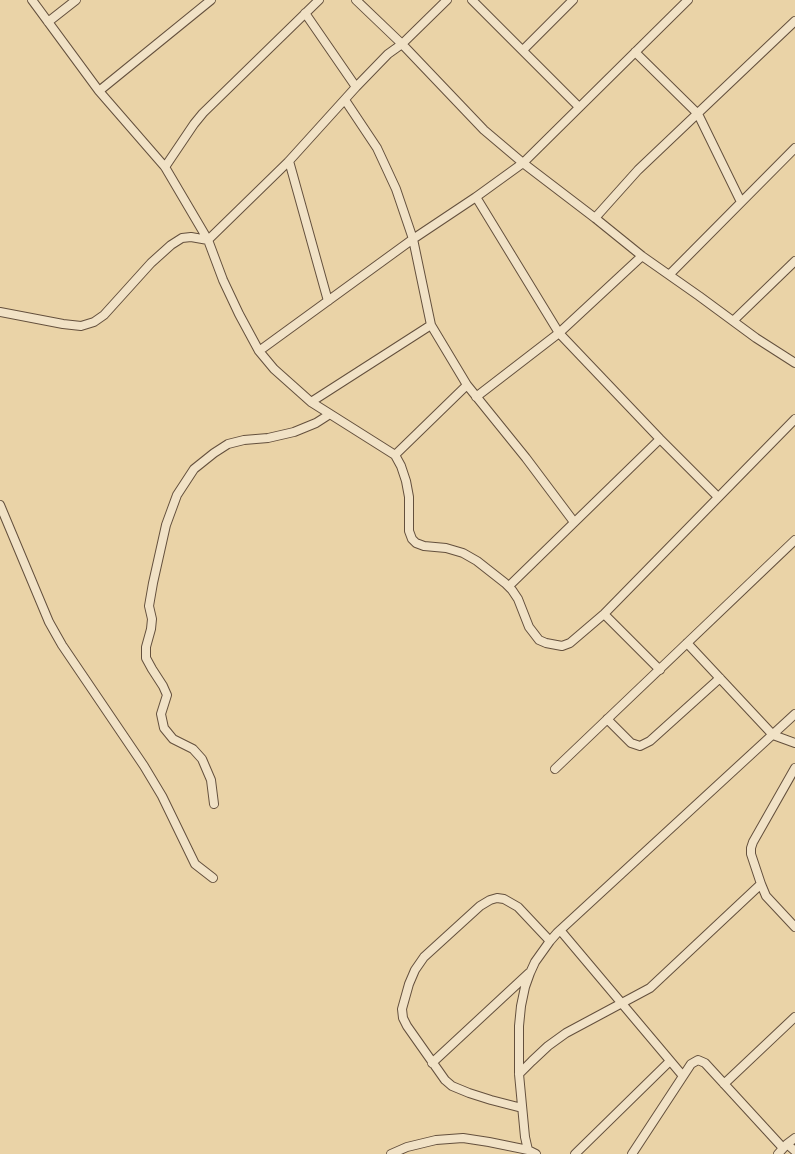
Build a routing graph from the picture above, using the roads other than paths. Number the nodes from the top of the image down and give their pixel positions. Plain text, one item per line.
1 (32, 0) edge
2 (76, 0) edge
3 (211, 0) edge
4 (319, 0) edge
5 (356, 0) edge
6 (447, 0) edge
7 (472, 0) edge
8 (573, 0) edge
9 (688, 0) edge
10 (305, 14) junction
11 (795, 21) edge
12 (48, 22) junction
13 (402, 44) junction
14 (522, 50) junction
15 (635, 52) junction
16 (356, 87) junction
17 (99, 91) junction
18 (345, 100) junction
19 (579, 107) junction
20 (698, 114) junction
21 (794, 151) edge
22 (289, 161) junction
23 (523, 163) junction
24 (165, 167) junction
25 (476, 197) junction
26 (741, 202) junction
27 (595, 218) junction
28 (413, 239) junction
29 (208, 240) junction
30 (642, 256) junction
31 (795, 261) edge
32 (669, 275) junction
33 (328, 301) junction
34 (0, 312) edge
35 (733, 321) junction
36 (431, 325) junction
37 (559, 333) junction
38 (259, 351) junction
39 (795, 363) edge
40 (467, 385) junction
41 (476, 397) junction
42 (311, 402) junction
43 (330, 414) junction
44 (795, 419) edge
45 (660, 439) junction
46 (394, 455) junction
47 (718, 497) junction
48 (0, 506) edge
49 (574, 522) junction
50 (795, 540) edge
51 (509, 586) junction
52 (604, 614) junction
53 (687, 643) junction
54 (660, 670) junction
55 (720, 678) junction
56 (795, 714) edge
57 (607, 719) junction
58 (773, 735) junction
59 (795, 743) edge
60 (795, 768) edge
61 (554, 769) dead end
62 (214, 804) dead end
63 (213, 878) dead end
64 (760, 884) junction
65 (795, 927) edge
66 (560, 930) junction
67 (550, 941) junction
68 (530, 973) junction
69 (622, 1003) junction
70 (795, 1017) edge
71 (670, 1061) junction
72 (432, 1063) junction
73 (519, 1074) junction
74 (683, 1076) junction
75 (724, 1084) junction
76 (522, 1108) junction
77 (795, 1138) edge
78 (782, 1148) edge
79 (528, 1150) junction
80 (795, 1151) edge
81 (392, 1154) edge
82 (536, 1154) edge
83 (575, 1154) edge
84 (632, 1154) edge

1 - 12 street
2 - 12 street
3 - 17 street
4 - 10 street
5 - 13 street
6 - 13 street
7 - 14 street
8 - 14 street
9 - 15 street
10 - 16 street
10 - 24 street
11 - 20 street
12 - 17 street
13 - 16 street
13 - 23 street
14 - 19 street
15 - 19 street
15 - 20 street
16 - 18 street
17 - 24 street
18 - 22 street
18 - 28 street
19 - 23 street
20 - 26 street
20 - 27 street
21 - 26 street
22 - 29 street
22 - 33 street
23 - 25 street
23 - 27 street
24 - 29 street
25 - 28 street
25 - 37 street
26 - 32 street
27 - 30 street
28 - 33 street
28 - 36 street
29 - 34 street
29 - 38 street
30 - 32 street
30 - 37 street
31 - 35 street
32 - 35 street
33 - 38 street
35 - 39 street
36 - 40 street
36 - 42 street
37 - 41 street
37 - 45 street
38 - 42 street
40 - 41 street
40 - 46 street
41 - 49 street
42 - 43 street
43 - 46 street
43 - 62 street
44 - 47 street
45 - 47 street
45 - 49 street
46 - 51 street
47 - 52 street
48 - 63 street
49 - 51 street
50 - 53 street
51 - 52 street
52 - 54 street
53 - 54 street
53 - 55 street
54 - 57 street
55 - 57 street
55 - 58 street
56 - 58 street
57 - 61 street
58 - 59 street
58 - 66 street
60 - 64 street
64 - 65 street
64 - 69 street
66 - 67 street
66 - 69 street
67 - 68 street
67 - 72 street
68 - 72 street
68 - 73 street
69 - 71 street
69 - 73 street
70 - 75 street
71 - 74 street
71 - 83 street
72 - 76 street
73 - 76 street
74 - 75 street
74 - 84 street
75 - 78 street
76 - 79 street
77 - 78 street
78 - 80 street
79 - 81 street
79 - 82 street

